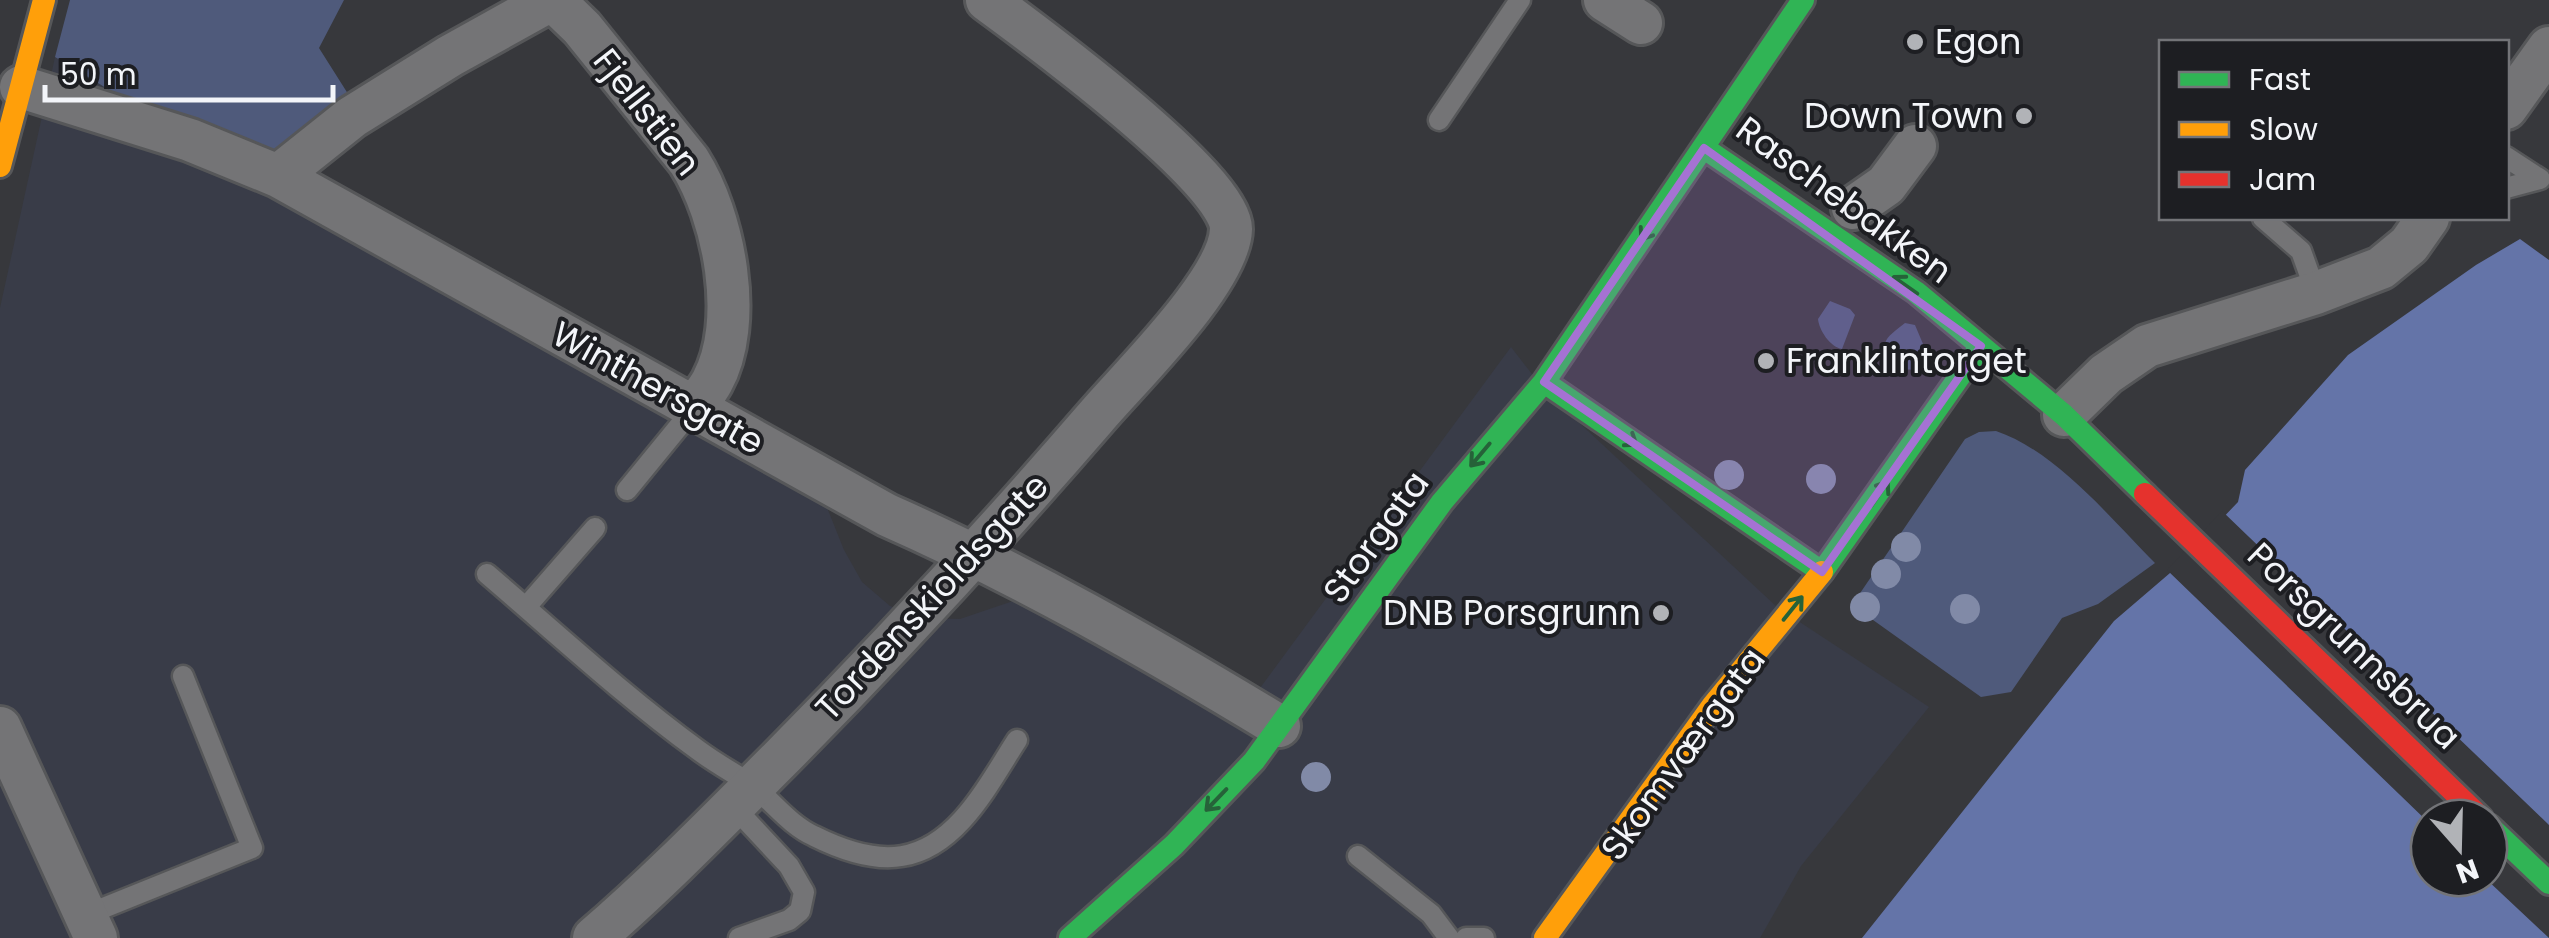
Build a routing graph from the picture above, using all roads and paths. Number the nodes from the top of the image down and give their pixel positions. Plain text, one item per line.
1 (44, 0) edge
2 (552, 0) edge
3 (987, 0) edge
4 (1520, 0) edge
5 (1604, 0) edge
6 (1803, 0) edge
7 (1642, 23) dead end
8 (2549, 48) edge
9 (21, 87) junction
10 (2509, 104) edge
11 (1439, 120) dead end
12 (1914, 146) dead end
13 (1704, 148) junction
14 (2509, 159) edge
15 (1, 161) edge
16 (278, 176) junction
17 (2509, 187) edge
18 (1853, 208) dead end
19 (2266, 220) edge
20 (2442, 220) edge
21 (2418, 231) edge
22 (2316, 293) junction
23 (1982, 346) junction
24 (1544, 382) junction
25 (694, 408) junction
26 (2064, 415) junction
27 (628, 490) dead end
28 (596, 528) dead end
29 (977, 554) junction
30 (1822, 572) junction
31 (486, 574) dead end
32 (526, 608) junction
33 (183, 676) dead end
34 (1279, 726) junction
35 (0, 728) edge
36 (1016, 740) dead end
37 (11, 785) edge
38 (743, 796) junction
39 (2460, 798) edge
40 (2509, 845) edge
41 (1358, 856) dead end
42 (2549, 883) edge
43 (91, 926) edge
44 (594, 938) edge
45 (739, 938) edge
46 (1070, 938) edge
47 (1450, 938) edge
48 (1466, 938) edge
49 (1484, 938) edge
50 (1545, 938) edge

1 - 9 main road
2 - 16 street
2 - 25 street, Fjellstien
3 - 29 street, Tordenskioldsgate
4 - 11 lane
5 - 7 street
6 - 13 main road, Raschebakken
8 - 10 street
9 - 15 main road
9 - 16 street, Winthersgate
12 - 18 street
23 -> 13 main road, Raschebakken
13 -> 24 main road, Storgata
14 - 17 lane
16 - 25 street, Winthersgate
19 - 22 lane
20 - 21 lane
21 - 22 street
22 - 26 street
23 - 26 main road, Raschebakken
30 -> 23 main road, Skomværgata
24 -> 30 main road
24 -> 34 main road, Storgata
25 - 27 lane
25 - 29 street, Winthersgate
26 - 39 main road, Porsgrunnsbrua
28 - 32 lane
29 - 34 street, Winthersgate
29 - 38 street, Tordenskioldsgate
50 -> 30 main road, Skomværgata
31 - 32 lane
32 - 38 lane
33 - 43 lane
34 -> 46 main road, Storgata
35 - 37 street
36 - 38 lane
37 - 43 street
38 - 44 street, Tordenskioldsgate
38 - 45 lane
40 - 42 main road
41 - 47 lane
48 - 49 lane

